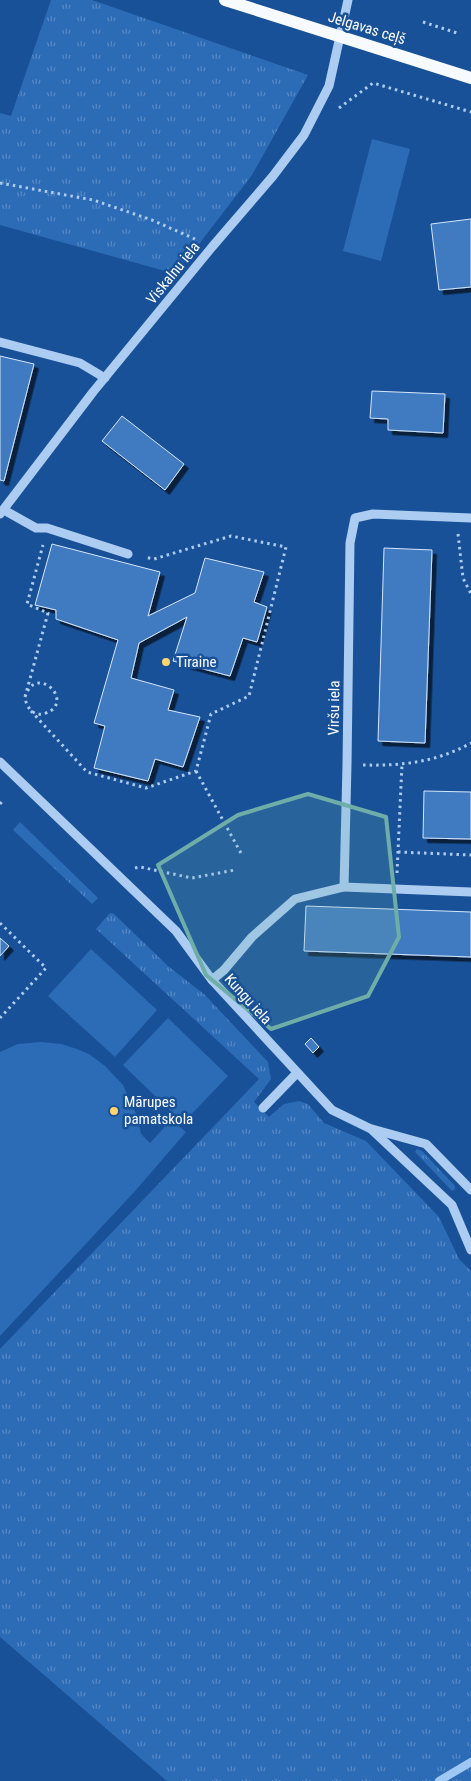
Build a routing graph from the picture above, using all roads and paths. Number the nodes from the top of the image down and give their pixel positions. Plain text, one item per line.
1 (225, 0) edge
2 (348, 0) edge
3 (423, 22) dead end
4 (457, 33) dead end
5 (341, 37) junction
6 (471, 78) edge
7 (334, 111) dead end
8 (471, 112) edge
9 (0, 183) edge
10 (212, 247) junction
11 (0, 342) edge
12 (105, 378) junction
13 (2, 512) edge
14 (460, 517) junction
15 (471, 518) edge
16 (47, 528) junction
17 (128, 554) joint
18 (471, 594) edge
19 (25, 697) junction
20 (31, 711) junction
21 (471, 743) edge
22 (0, 762) edge
23 (402, 764) junction
24 (347, 765) junction
25 (196, 771) junction
26 (4, 799) dead end
27 (0, 804) edge
28 (398, 852) junction
29 (242, 855) dead end
30 (471, 855) edge
31 (134, 868) dead end
32 (235, 870) dead end
33 (344, 887) junction
34 (397, 889) junction
35 (471, 892) edge
36 (0, 923) edge
37 (212, 980) junction
38 (0, 1018) edge
39 (297, 1073) junction
40 (263, 1108) dead end
41 (371, 1129) junction
42 (471, 1190) edge
43 (471, 1250) edge

1 - 5 main road, Jelgavas ceļš
2 - 5 street, Viskalnu iela
3 - 4 path
5 - 6 main road, Jelgavas ceļš
5 - 10 street, Viskalnu iela
7 - 8 path
9 - 10 path
10 - 12 street, Viskalnu iela
11 - 12 street
12 - 13 street, Viskalnu iela
13 - 16 street
14 - 15 street, Viršu iela
14 - 18 path
14 - 24 street, Viršu iela
16 - 17 street
16 - 19 path
17 - 25 path
19 - 20 path
19 - 20 path
20 - 25 path
21 - 23 path
22 - 37 street, Kungu iela
23 - 24 path
23 - 28 path
24 - 33 street, Viršu iela
25 - 29 path
26 - 27 path
28 - 30 path
28 - 34 path
31 - 32 path
33 - 34 street
33 - 37 street
34 - 35 street
36 - 38 path
37 - 39 street, Kungu iela
39 - 40 street
39 - 41 street, Kungu iela
41 - 42 street
41 - 43 street, Kungu iela

